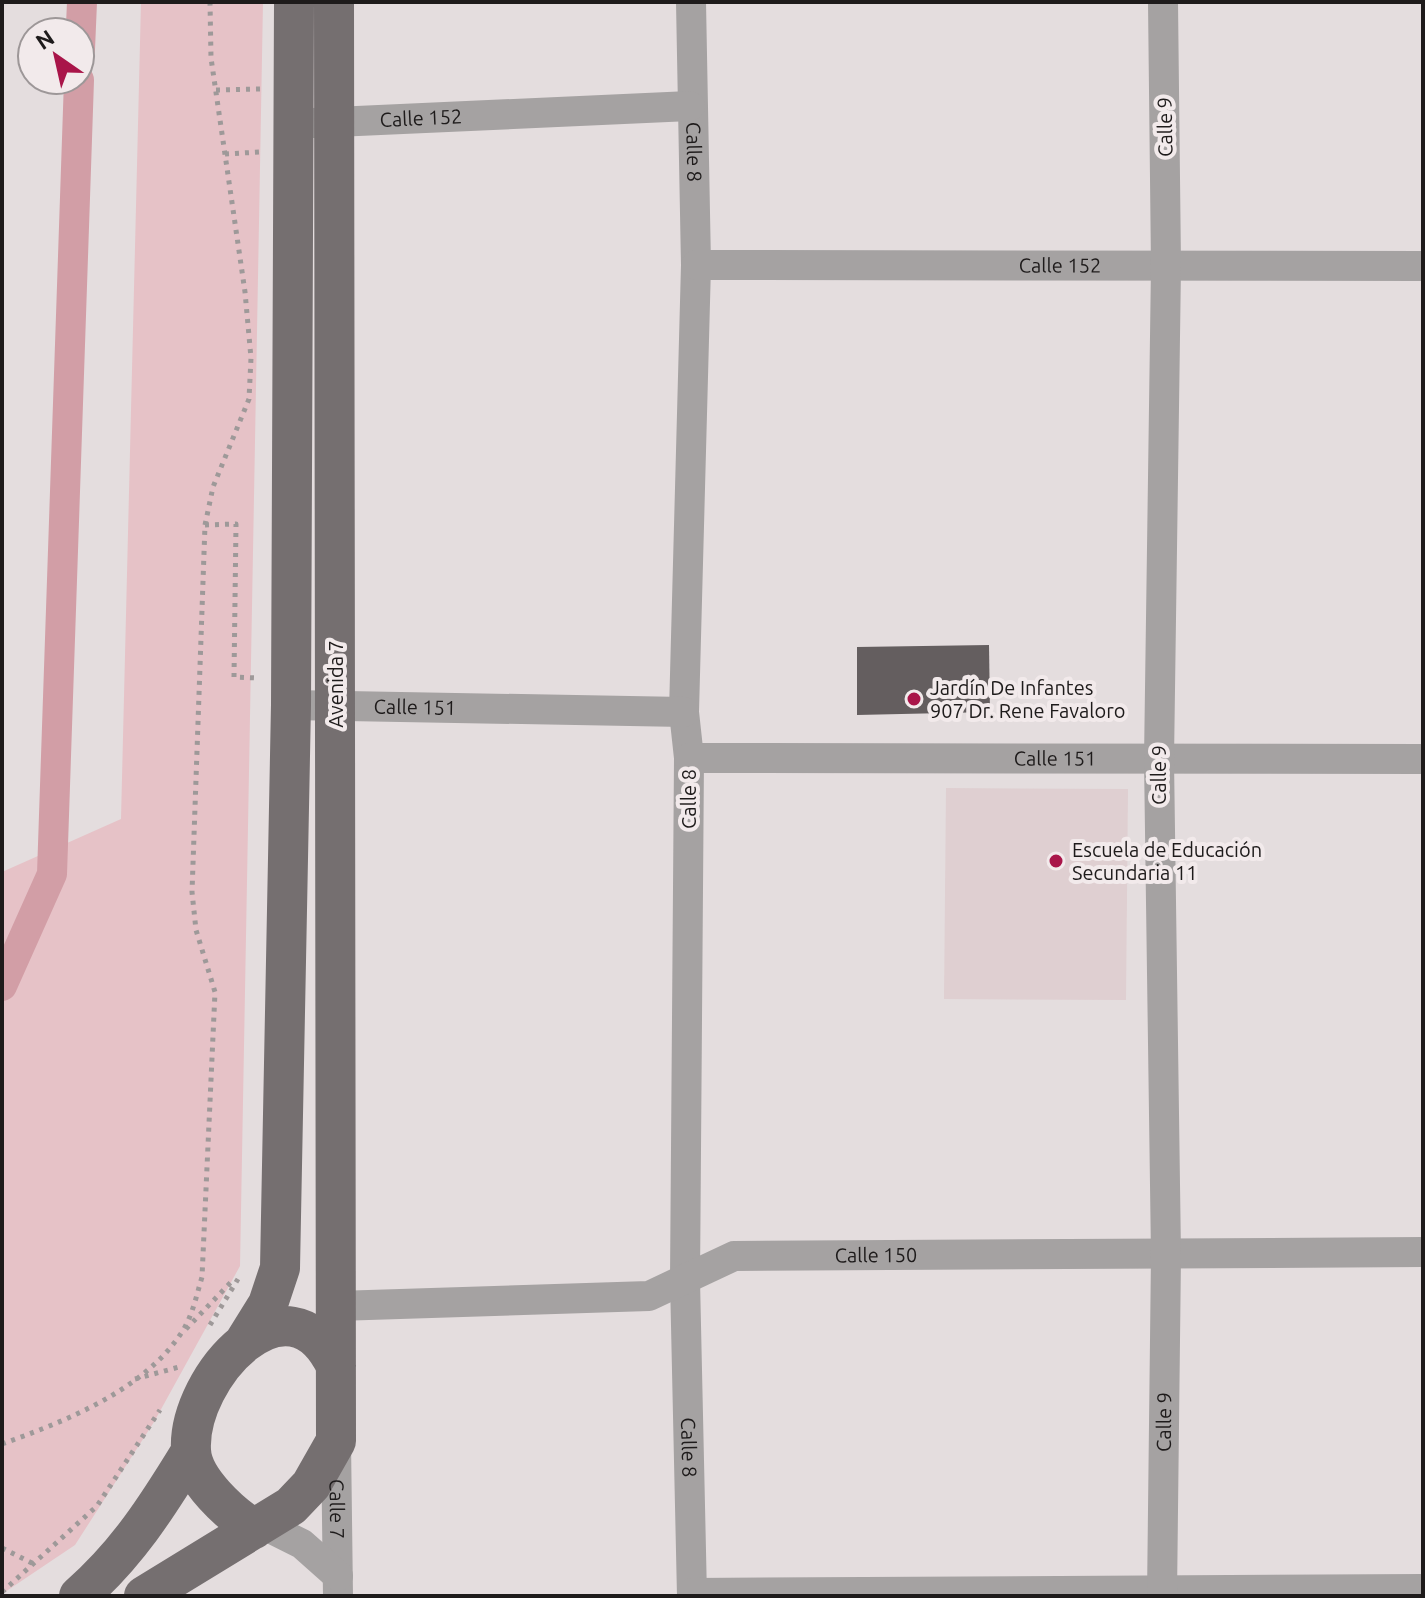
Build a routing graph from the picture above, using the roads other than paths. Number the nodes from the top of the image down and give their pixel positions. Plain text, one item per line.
1 (294, 2) edge
2 (334, 2) edge
3 (691, 2) edge
4 (1163, 2) edge
5 (294, 105) junction
6 (690, 106) junction
7 (333, 123) junction
8 (696, 265) junction
9 (1166, 266) junction
10 (1423, 266) edge
11 (291, 692) junction
12 (336, 704) junction
13 (684, 712) junction
14 (689, 758) junction
15 (1423, 759) edge
16 (1159, 760) junction
17 (1423, 1252) edge
18 (1166, 1255) junction
19 (685, 1280) junction
20 (337, 1306) junction
21 (245, 1341) junction
22 (336, 1366) junction
23 (336, 1441) junction
24 (190, 1453) junction
25 (259, 1527) junction
26 (338, 1586) edge
27 (1423, 1589) edge
28 (1162, 1593) edge
29 (692, 1594) edge
30 (79, 1596) edge
31 (144, 1596) edge

1 - 5 main road
2 - 7 main road, Avenida 7
3 - 6 street, Calle 8
4 - 9 street, Calle 9
5 - 7 street, Calle 152
5 - 11 main road
6 - 7 street, Calle 152
6 - 8 street, Calle 8
7 - 12 main road, Avenida 7
8 - 9 street, Calle 152
8 - 13 street, Calle 8
9 - 10 street, Calle 152
9 - 16 street, Calle 9
11 - 12 street, Calle 151
11 - 21 main road
12 - 13 street, Calle 151
12 - 20 main road, Avenida 7
13 - 14 street, Calle 8
14 - 16 street, Calle 151
14 - 19 street, Calle 8
15 - 16 street, Calle 151
16 - 18 street, Calle 9
17 - 18 street, Calle 150
18 - 19 street, Calle 150
18 - 28 street, Calle 9
19 - 20 street, Calle 150
19 - 29 street, Calle 8
20 - 22 main road, Avenida 7
21 - 22 main road
21 - 24 main road
22 - 23 main road
23 - 25 main road
23 - 26 street, Calle 7
24 - 25 main road
24 - 30 main road
25 - 26 street, Calle 7
25 - 31 main road
27 - 28 street
28 - 29 street

